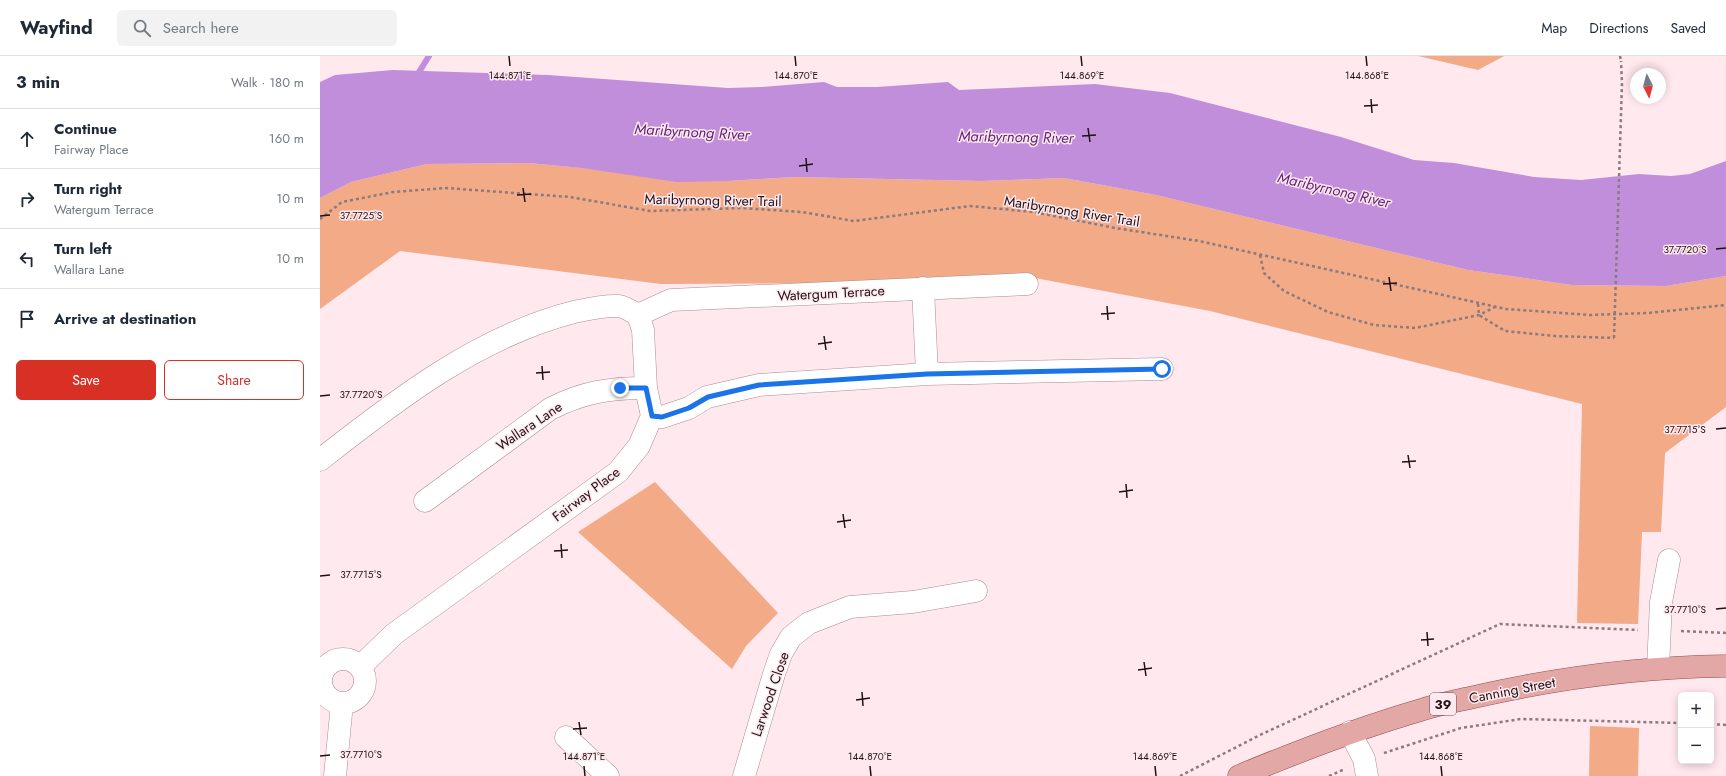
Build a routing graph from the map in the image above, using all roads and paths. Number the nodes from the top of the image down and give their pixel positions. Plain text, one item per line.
1 (1620, 56) edge
2 (320, 219) edge
3 (1260, 255) junction
4 (1027, 284) dead end
5 (923, 288) junction
6 (1478, 304) junction
7 (1726, 305) edge
8 (1496, 307) junction
9 (638, 315) junction
10 (1479, 315) junction
11 (1162, 369) dead end
12 (927, 374) junction
13 (646, 388) junction
14 (652, 416) junction
15 (320, 460) edge
16 (425, 501) dead end
17 (1669, 560) dead end
18 (976, 591) dead end
19 (1659, 631) junction
20 (1726, 633) edge
21 (323, 661) edge
22 (1726, 666) edge
23 (360, 667) junction
24 (1658, 668) junction
25 (342, 703) junction
26 (1678, 723) edge
27 (1714, 724) edge
28 (1726, 725) edge
29 (1350, 732) junction
30 (566, 737) dead end
31 (1366, 768) edge
32 (335, 776) edge
33 (608, 776) edge
34 (744, 776) edge
35 (1180, 776) edge
36 (1239, 776) edge
37 (1328, 776) edge

1 - 10 path, bridge
2 - 3 path, Maribyrnong River Trail
3 - 6 path, Maribyrnong River Trail
3 - 10 path
4 - 5 street, Watergum Terrace
5 - 9 street, Watergum Terrace
5 - 12 street
6 - 8 path, Maribyrnong River Trail
6 - 10 path
7 - 8 path, Maribyrnong River Trail
8 - 10 path
9 - 13 street
9 - 15 street
11 - 12 street
12 - 14 street
13 - 14 street
13 - 16 street, Wallara Lane
14 - 23 street, Fairway Place
17 - 19 street
18 - 34 street, Larwood Close
19 - 20 path
19 - 24 street
19 - 35 path
21 - 23 street
21 - 25 street
22 - 24 main road, Canning Street / 39
23 - 25 street
24 - 29 main road, Canning Street / 39
25 - 32 street
26 - 31 path
27 - 28 path
29 - 31 street
29 - 36 main road, Canning Street / 39
30 - 33 street
31 - 37 path

